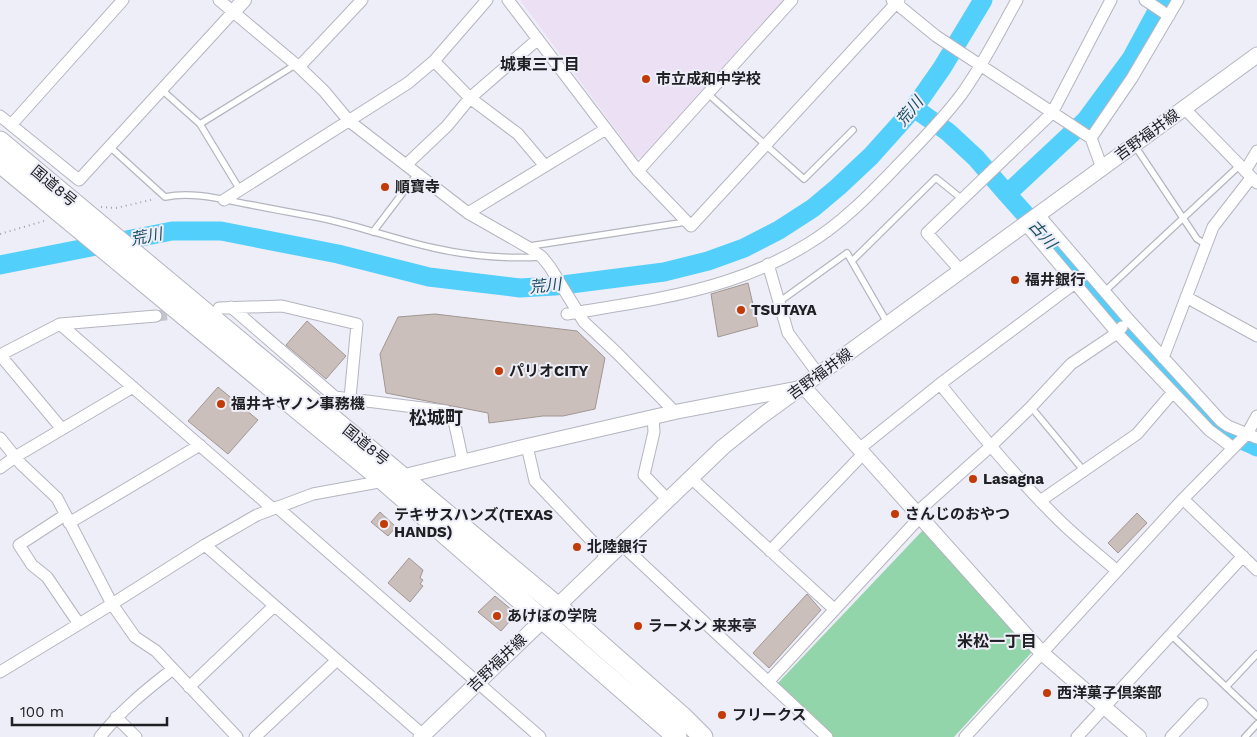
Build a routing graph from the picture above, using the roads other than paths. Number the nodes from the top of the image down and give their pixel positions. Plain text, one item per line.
1 (123, 0) edge
2 (219, 0) edge
3 (244, 0) edge
4 (362, 0) edge
5 (487, 0) edge
6 (508, 0) edge
7 (792, 0) edge
8 (1017, 0) edge
9 (1112, 0) edge
10 (1178, 0) edge
11 (896, 1) edge
12 (1158, 9) edge
13 (233, 12) junction
14 (538, 39) junction
15 (1257, 54) edge
16 (434, 61) junction
17 (297, 66) junction
18 (980, 66) junction
19 (162, 90) junction
20 (707, 94) junction
21 (470, 98) junction
22 (1184, 108) junction
23 (1052, 113) junction
24 (0, 116) edge
25 (349, 121) junction
26 (200, 124) junction
27 (11, 125) junction
28 (606, 129) junction
29 (853, 130) dead end
30 (1087, 136) junction
31 (0, 141) edge
32 (1134, 144) junction
33 (765, 145) junction
34 (110, 147) junction
35 (1257, 151) edge
36 (0, 163) edge
37 (406, 165) junction
38 (545, 166) junction
39 (1102, 168) junction
40 (638, 171) junction
41 (417, 174) junction
42 (1248, 174) edge
43 (240, 190) junction
44 (962, 199) junction
45 (224, 200) junction
46 (468, 213) junction
47 (1038, 214) junction
48 (1183, 218) junction
49 (686, 222) junction
50 (1025, 224) junction
51 (373, 232) junction
52 (1207, 245) junction
53 (527, 246) junction
54 (542, 257) junction
55 (852, 262) junction
56 (768, 264) junction
57 (960, 270) junction
58 (1075, 283) junction
59 (1104, 292) junction
60 (1186, 297) junction
61 (778, 302) junction
62 (231, 307) junction
63 (219, 308) dead end
64 (574, 311) junction
65 (156, 316) tunnel mouth
66 (1129, 320) junction
67 (60, 324) junction
68 (888, 324) junction
69 (1117, 333) junction
70 (1257, 336) edge
71 (0, 355) edge
72 (1163, 358) junction
73 (819, 375) junction
74 (940, 384) junction
75 (133, 387) junction
76 (802, 387) junction
77 (1173, 392) junction
78 (350, 398) junction
79 (1031, 407) junction
80 (675, 412) junction
81 (1257, 416) edge
82 (653, 417) junction
83 (62, 429) junction
84 (1252, 436) edge
85 (0, 438) edge
86 (200, 445) junction
87 (527, 446) junction
88 (990, 446) junction
89 (1232, 448) junction
90 (861, 451) junction
91 (15, 457) junction
92 (463, 462) junction
93 (0, 468) edge
94 (1084, 471) junction
95 (404, 476) junction
96 (691, 478) junction
97 (384, 481) junction
98 (1183, 499) junction
99 (668, 500) junction
100 (1040, 501) junction
101 (275, 508) junction
102 (918, 515) junction
103 (67, 519) junction
104 (205, 545) junction
105 (622, 545) junction
106 (770, 550) junction
107 (1242, 556) junction
108 (608, 558) junction
109 (1257, 570) edge
110 (1117, 571) junction
111 (112, 604) junction
112 (274, 606) junction
113 (557, 606) junction
114 (834, 609) junction
115 (542, 620) junction
116 (79, 624) junction
117 (1171, 635) junction
118 (1042, 653) junction
119 (1257, 654) edge
120 (337, 660) junction
121 (173, 669) junction
122 (0, 672) edge
123 (478, 682) junction
124 (768, 682) junction
125 (190, 687) junction
126 (1226, 687) junction
127 (1202, 704) dead end
128 (1104, 707) junction
129 (1257, 716) edge
130 (116, 717) junction
131 (1257, 724) edge
132 (671, 735) edge
133 (422, 736) edge
134 (100, 737) edge
135 (136, 737) edge
136 (237, 737) edge
137 (255, 737) edge
138 (540, 737) edge
139 (703, 737) edge
140 (827, 737) edge
141 (965, 737) edge
142 (1077, 737) edge
143 (1140, 737) edge
144 (1171, 737) edge
145 (1245, 737) edge

1 - 27 street
2 - 13 street
3 - 13 street
4 - 17 street
5 - 16 street
6 - 14 street
7 - 20 street
8 - 18 street
9 - 23 street
10 - 12 street
11 - 18 street
11 - 33 street
12 - 30 street
13 - 17 street
13 - 19 street
14 - 21 street
14 - 28 street
15 - 22 main road, 吉野福井線
16 - 21 street
16 - 25 street
17 - 25 street
17 - 26 lane
18 - 23 street
18 - 56 street
19 - 26 lane
19 - 34 street
20 - 33 lane
20 - 40 street
21 - 37 street
21 - 38 street
22 - 32 main road, 吉野福井線
22 - 42 street
23 - 30 street
23 - 44 street
24 - 27 street
25 - 37 street
25 - 43 street
26 - 43 lane
27 - 34 street
28 - 38 street
28 - 40 street
29 - 33 lane
30 - 39 street
31 - 95 highway, 国道8号
32 - 39 main road, 吉野福井線
32 - 48 lane
33 - 49 street
34 - 45 lane
35 - 42 street
36 - 97 highway, 国道8号
37 - 41 street
38 - 46 street
39 - 47 main road, 吉野福井線
40 - 49 street
41 - 46 street
41 - 51 lane
42 - 48 lane
42 - 52 street
43 - 45 street
44 - 55 lane
44 - 57 street
45 - 51 lane
46 - 53 street
47 - 50 main road, 吉野福井線
47 - 59 street
48 - 52 lane
48 - 59 lane
49 - 53 lane
50 - 57 main road, 吉野福井線
50 - 58 street
51 - 54 lane
52 - 60 street
53 - 54 street
54 - 64 street
55 - 61 lane
55 - 68 lane
56 - 61 street
56 - 64 street
57 - 68 main road, 吉野福井線
58 - 69 street
58 - 74 street
59 - 66 street
60 - 70 street
60 - 72 street
61 - 73 street
62 - 63 street
62 - 78 street
62 - 78 street
64 - 80 street
65 - 67 street
66 - 69 street
66 - 72 street
67 - 71 street
67 - 75 street
68 - 73 main road, 吉野福井線
69 - 77 street
69 - 79 street
71 - 83 street
72 - 84 street
73 - 76 main road, 吉野福井線
74 - 88 street
74 - 90 street
75 - 83 street
75 - 86 street
76 - 80 street
76 - 90 street
76 - 96 main road, 吉野福井線
77 - 89 street
77 - 94 street
78 - 92 street
79 - 88 street
79 - 94 lane
80 - 82 street
81 - 84 street
82 - 87 street
82 - 99 street
83 - 91 street
84 - 89 street
85 - 91 street
86 - 101 street
86 - 103 street
87 - 92 street
87 - 108 street
88 - 100 street
88 - 102 street
89 - 98 street
90 - 102 street
90 - 106 street
91 - 93 street
91 - 103 street
92 - 95 street
94 - 100 street
95 - 97 street
95 - 113 highway, 国道8号
96 - 99 main road, 吉野福井線
96 - 106 street
97 - 101 street
97 - 115 highway, 国道8号
98 - 107 street
98 - 110 street
99 - 105 main road, 吉野福井線
100 - 110 street
101 - 104 street
101 - 123 street
102 - 114 street
102 - 118 street
103 - 111 street
103 - 116 street
104 - 111 street
104 - 112 street
105 - 108 main road, 吉野福井線
105 - 124 street
106 - 114 street
107 - 109 street
107 - 117 street
108 - 113 main road, 吉野福井線
110 - 118 street
111 - 116 street
111 - 121 street
112 - 120 street
112 - 125 street
113 - 115 main road, 吉野福井線
113 - 139 highway, 国道8号
114 - 124 street
115 - 123 main road, 吉野福井線
115 - 132 highway, 国道8号
116 - 122 street
117 - 126 lane
117 - 128 street
118 - 128 street
118 - 141 street
119 - 126 lane
120 - 133 street
120 - 137 street
121 - 125 street
121 - 130 street
123 - 133 main road, 吉野福井線
123 - 138 street
124 - 140 street
125 - 136 street
126 - 129 lane
127 - 144 street
128 - 142 street
128 - 143 street
130 - 134 street
130 - 135 street
131 - 145 lane

